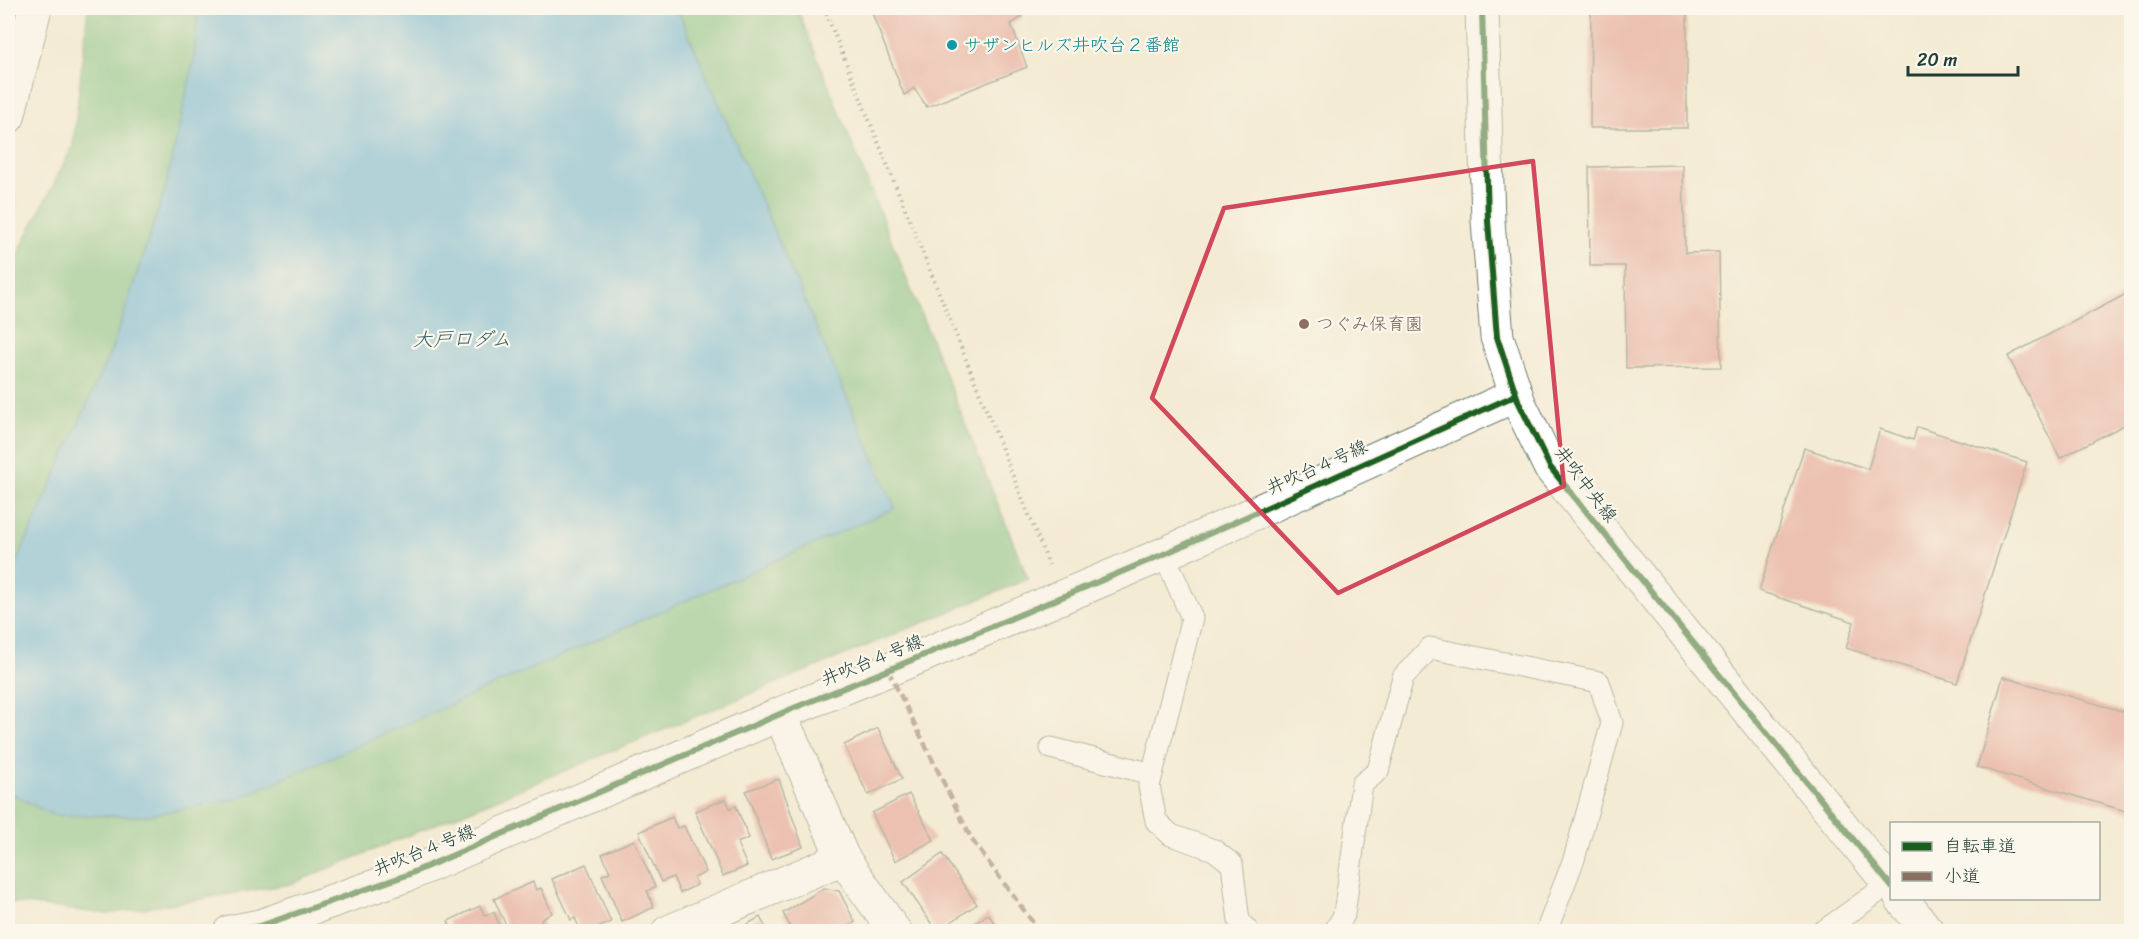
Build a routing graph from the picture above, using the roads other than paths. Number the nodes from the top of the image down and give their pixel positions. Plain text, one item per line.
1 (35, 8) edge
2 (1482, 8) edge
3 (8, 117) edge
4 (1516, 395) junction
5 (1164, 554) junction
6 (780, 714) junction
7 (1051, 748) dead end
8 (1152, 774) junction
9 (843, 858) junction
10 (1890, 885) edge
11 (1890, 892) edge
12 (1902, 900) edge
13 (251, 930) edge
14 (668, 932) edge
15 (895, 932) edge
16 (1248, 932) edge
17 (1334, 932) edge
18 (1546, 932) edge
19 (1822, 932) edge
20 (1928, 932) edge

1 - 3 street
2 - 4 street, 井吹中央線
4 - 5 street, 井吹台４号線
4 - 10 street, 井吹中央線
5 - 6 street, 井吹台４号線
5 - 8 lane
6 - 9 street
6 - 13 street, 井吹台４号線
7 - 8 lane
8 - 16 lane
9 - 14 street
9 - 15 street
11 - 19 lane
12 - 20 street, 井吹中央線
17 - 18 lane

